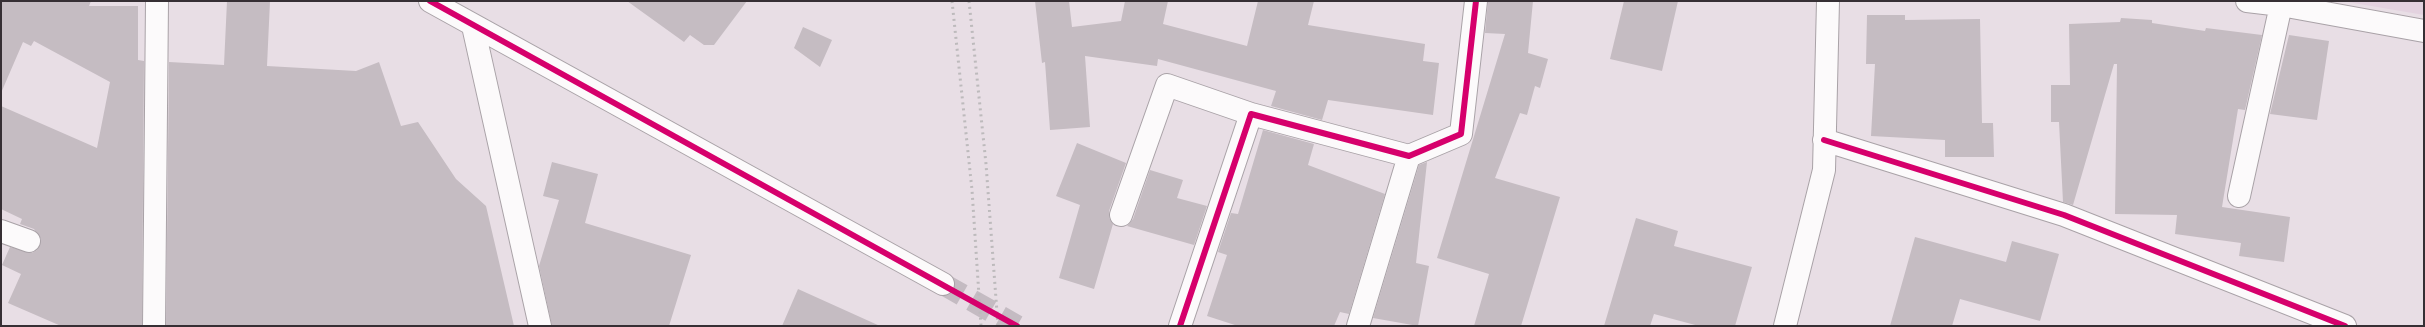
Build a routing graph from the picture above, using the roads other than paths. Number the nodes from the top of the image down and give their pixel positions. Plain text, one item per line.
1 (157, 1) edge
2 (430, 1) edge
3 (1476, 1) edge
4 (1828, 1) edge
5 (2247, 1) edge
6 (2280, 4) junction
7 (465, 15) edge
8 (2424, 31) edge
9 (1251, 114) junction
10 (1824, 140) junction
11 (1409, 156) junction
12 (2239, 196) dead end
13 (1121, 215) dead end
14 (1, 231) edge
15 (29, 241) dead end
16 (943, 284) tunnel mouth
17 (154, 326) edge
18 (540, 326) edge
19 (1180, 326) edge
20 (1358, 326) edge
21 (1785, 326) edge
22 (2345, 326) edge

1 - 17 street
2 - 7 street
3 - 11 street
4 - 10 street
5 - 6 street
6 - 8 street
6 - 12 street
7 - 16 street
7 - 18 street
9 - 11 street
9 - 13 street
9 - 19 street
10 - 21 street
10 - 22 street
11 - 20 street
14 - 15 street

